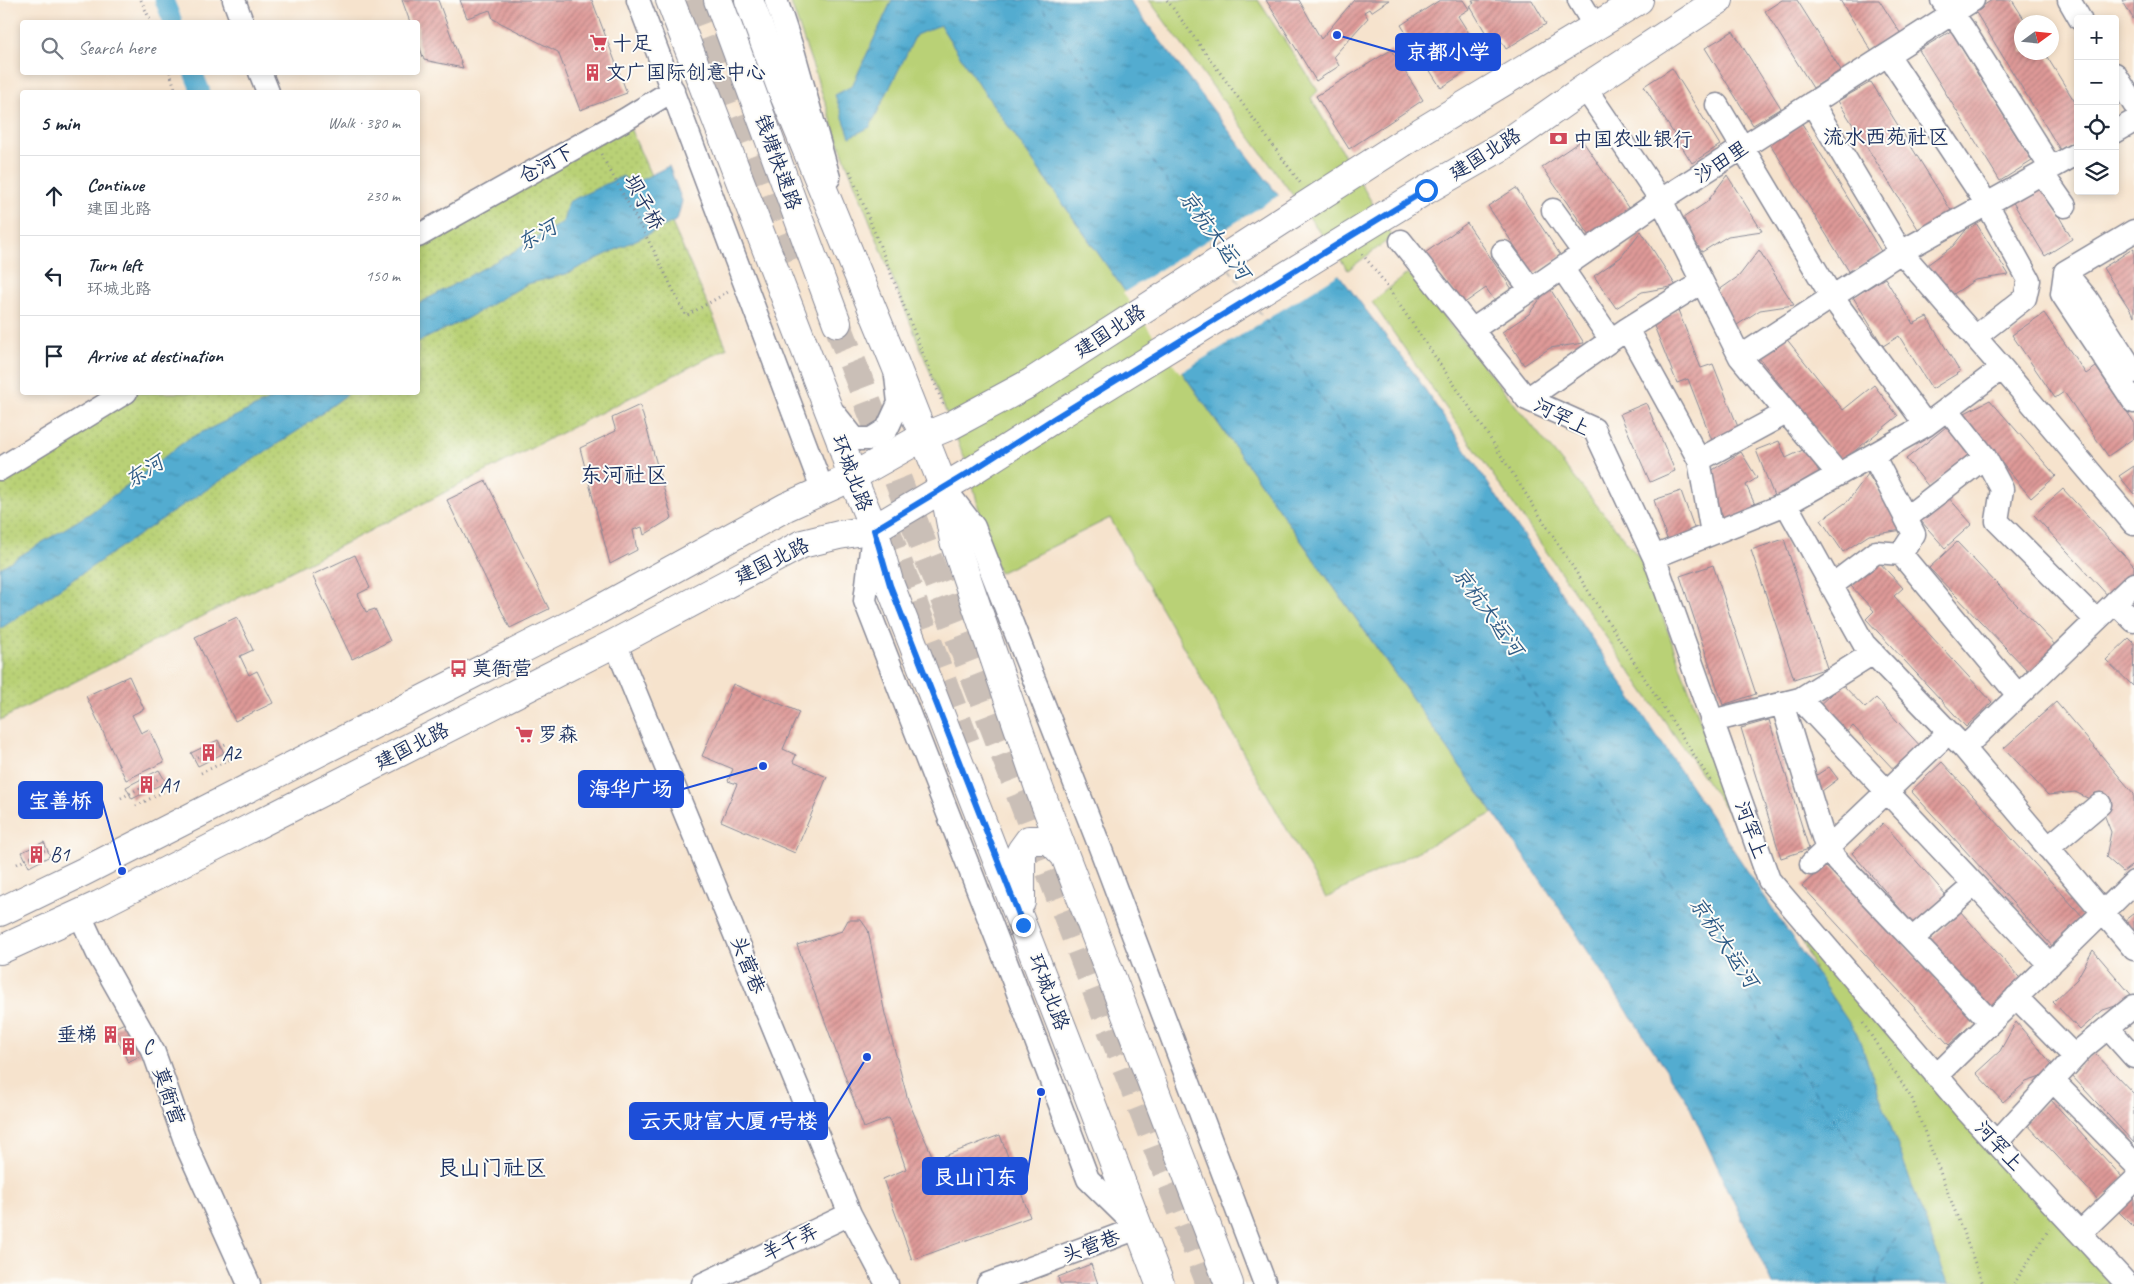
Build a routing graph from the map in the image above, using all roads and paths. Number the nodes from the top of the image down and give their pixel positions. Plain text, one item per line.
1 (141, 0) edge
2 (234, 0) edge
3 (638, 0) edge
4 (670, 0) edge
5 (718, 0) edge
6 (749, 0) edge
7 (776, 0) edge
8 (1168, 0) edge
9 (1579, 0) edge
10 (1639, 0) edge
11 (1719, 0) edge
12 (1973, 0) edge
13 (2068, 0) edge
14 (1947, 7) edge
15 (2077, 15) edge
16 (150, 20) edge
17 (241, 20) edge
18 (1596, 28) junction
19 (1888, 55) junction
20 (171, 75) edge
21 (261, 75) edge
22 (2119, 80) edge
23 (1585, 88) junction
24 (175, 90) edge
25 (267, 90) edge
26 (673, 90) junction
27 (1812, 103) junction
28 (1717, 104) dead end
29 (2134, 104) edge
30 (2134, 122) edge
31 (2119, 130) edge
32 (1744, 148) junction
33 (695, 149) junction
34 (2074, 155) edge
35 (847, 163) dead end
36 (608, 168) dead end
37 (2047, 170) junction
38 (738, 180) junction
39 (1306, 189) dead end
40 (1661, 200) junction
41 (1987, 204) junction
42 (2065, 206) dead end
43 (1553, 210) dead end
44 (2134, 231) edge
45 (420, 235) edge
46 (1400, 241) dead end
47 (1358, 249) dead end
48 (1503, 252) dead end
49 (1901, 252) junction
50 (1584, 253) junction
51 (852, 258) junction
52 (1562, 268) junction
53 (2065, 272) junction
54 (1702, 282) junction
55 (735, 288) dead end
56 (1531, 290) junction
57 (1832, 297) junction
58 (837, 323) tunnel mouth
59 (1472, 330) junction
60 (1619, 334) junction
61 (1975, 337) junction
62 (1740, 357) junction
63 (895, 364) junction
64 (2002, 368) junction
65 (2134, 372) edge
66 (820, 390) junction
67 (121, 395) edge
68 (1527, 399) junction
69 (2134, 402) edge
70 (1947, 409) junction
71 (1786, 413) junction
72 (952, 425) junction
73 (1926, 426) junction
74 (923, 437) junction
75 (1873, 455) junction
76 (1985, 457) junction
77 (1698, 460) junction
78 (0, 469) edge
79 (1838, 474) junction
80 (852, 477) junction
81 (944, 488) junction
82 (823, 491) junction
83 (1786, 504) junction
84 (1906, 518) junction
85 (2134, 524) edge
86 (874, 530) junction
87 (1712, 533) junction
88 (1901, 554) junction
89 (1654, 557) junction
90 (2134, 584) edge
91 (1831, 586) junction
92 (2115, 602) junction
93 (2096, 620) junction
94 (2134, 621) edge
95 (615, 643) junction
96 (1872, 653) junction
97 (2018, 695) junction
98 (1791, 701) junction
99 (1712, 722) junction
100 (1948, 733) junction
101 (228, 743) dead end
102 (1964, 748) junction
103 (198, 757) dead end
104 (235, 757) dead end
105 (201, 773) dead end
106 (158, 779) dead end
107 (1717, 791) dead end
108 (163, 792) dead end
109 (1888, 792) junction
110 (121, 798) dead end
111 (2100, 804) dead end
112 (136, 806) dead end
113 (1098, 842) junction
114 (2048, 848) junction
115 (45, 850) dead end
116 (1065, 856) junction
117 (1819, 857) junction
118 (17, 864) dead end
119 (2134, 882) edge
120 (1974, 885) junction
121 (0, 912) edge
122 (79, 913) junction
123 (2102, 913) junction
124 (1023, 925) junction
125 (1912, 939) junction
126 (2134, 949) edge
127 (0, 950) edge
128 (2050, 965) junction
129 (2016, 997) junction
130 (2134, 1006) edge
131 (1858, 1015) dead end
132 (1991, 1022) junction
133 (2108, 1028) junction
134 (2075, 1057) junction
135 (2134, 1057) edge
136 (1936, 1076) junction
137 (2053, 1081) junction
138 (1996, 1143) junction
139 (2134, 1163) edge
140 (2134, 1181) edge
141 (2060, 1212) junction
142 (850, 1214) junction
143 (1138, 1228) junction
144 (2080, 1234) junction
145 (249, 1284) edge
146 (703, 1284) edge
147 (887, 1284) edge
148 (988, 1284) edge
149 (1160, 1284) edge
150 (1228, 1284) edge
151 (1265, 1284) edge
152 (1984, 1284) edge
153 (2014, 1284) edge
154 (2127, 1284) edge

1 - 16 path
2 - 17 street
3 - 26 street
4 - 38 main road, 环城北路
5 - 58 main road, 钱塘快速路
6 - 51 main road
7 - 51 street
8 - 39 path
9 - 18 street
10 - 18 main road, 建国北路
11 - 23 main road, 建国北路
12 - 14 street, 沙田里
13 - 15 street
14 - 19 street, 沙田里
14 - 37 street
18 - 72 main road, 建国北路, bridge
19 - 27 street, 沙田里
19 - 41 street
20 - 24 path
21 - 25 street
22 - 29 street
23 - 40 street
23 - 81 main road, 建国北路, bridge
26 - 33 street
26 - 45 street, 仓河下
27 - 32 street, 沙田里
27 - 49 street
28 - 32 street
30 - 31 street
32 - 40 street, 沙田里
32 - 57 street
33 - 38 street
33 - 82 street
34 - 37 street
35 - 72 path
36 - 55 path, 坝子桥
37 - 41 street
37 - 42 street
38 - 66 main road, 环城北路
40 - 50 street, 沙田里
40 - 54 street
41 - 49 street
41 - 61 street
43 - 50 street
44 - 53 street
46 - 59 street, 河罕上
47 - 107 path
48 - 56 street
49 - 57 street
49 - 61 street
50 - 52 street, 沙田里
51 - 63 main road
52 - 56 street, 沙田里
52 - 60 street
53 - 65 street
53 - 69 street
54 - 60 street
54 - 62 street
56 - 59 street, 沙田里
57 - 62 street
57 - 73 street
59 - 68 street, 河罕上
60 - 68 street
60 - 77 street
61 - 64 street
62 - 71 street
63 - 66 street
63 - 74 main road
64 - 70 street
64 - 85 street
66 - 80 main road, 环城北路
67 - 78 street
68 - 89 street, 河罕上
70 - 73 street
70 - 76 street
71 - 77 street
71 - 79 street
72 - 74 main road, 建国北路
73 - 75 street
74 - 80 main road, 建国北路
74 - 81 main road
75 - 79 street
75 - 84 street
76 - 84 street
76 - 93 street
77 - 87 street
79 - 83 street
80 - 82 main road, 建国北路
80 - 86 main road, 环城北路
81 - 86 main road, 建国北路
81 - 113 street
81 - 116 main road
82 - 121 main road, 建国北路
83 - 87 street
83 - 91 street
84 - 88 street
86 - 95 main road, 建国北路
86 - 124 main road, 环城北路
86 - 143 street
87 - 89 street
88 - 91 street
88 - 97 street
89 - 99 street, 河罕上
90 - 92 street
91 - 96 street
92 - 93 street
92 - 94 street
93 - 97 street
95 - 122 main road, 建国北路
95 - 142 street, 头营巷
96 - 98 street
96 - 100 street
97 - 102 street
98 - 99 street
98 - 109 street
98 - 117 street
99 - 136 street, 河罕上
100 - 102 street
100 - 109 street
101 - 103 path
102 - 114 street
104 - 105 path
106 - 110 path
108 - 112 path
109 - 117 street
109 - 120 street
111 - 114 street
113 - 116 street
113 - 151 street
114 - 123 street
115 - 118 path
116 - 124 main road
116 - 150 main road
117 - 125 street
119 - 123 street
120 - 125 street
120 - 128 street
122 - 127 main road, 建国北路
122 - 145 street, 莫衙营
123 - 126 street
123 - 128 street
124 - 143 main road, 环城北路
125 - 132 street
128 - 129 street
129 - 132 street
129 - 134 street
130 - 133 street
131 - 152 path
132 - 136 street
133 - 134 street
133 - 135 street
134 - 137 street
136 - 138 street, 河罕上
137 - 138 street
137 - 139 street
138 - 141 street, 河罕上
140 - 144 street
141 - 144 street, 河罕上
141 - 153 path
142 - 146 street, 羊千弄
142 - 147 street, 头营巷
143 - 148 street, 头营巷
143 - 149 main road, 环城北路
144 - 154 street, 河罕上

